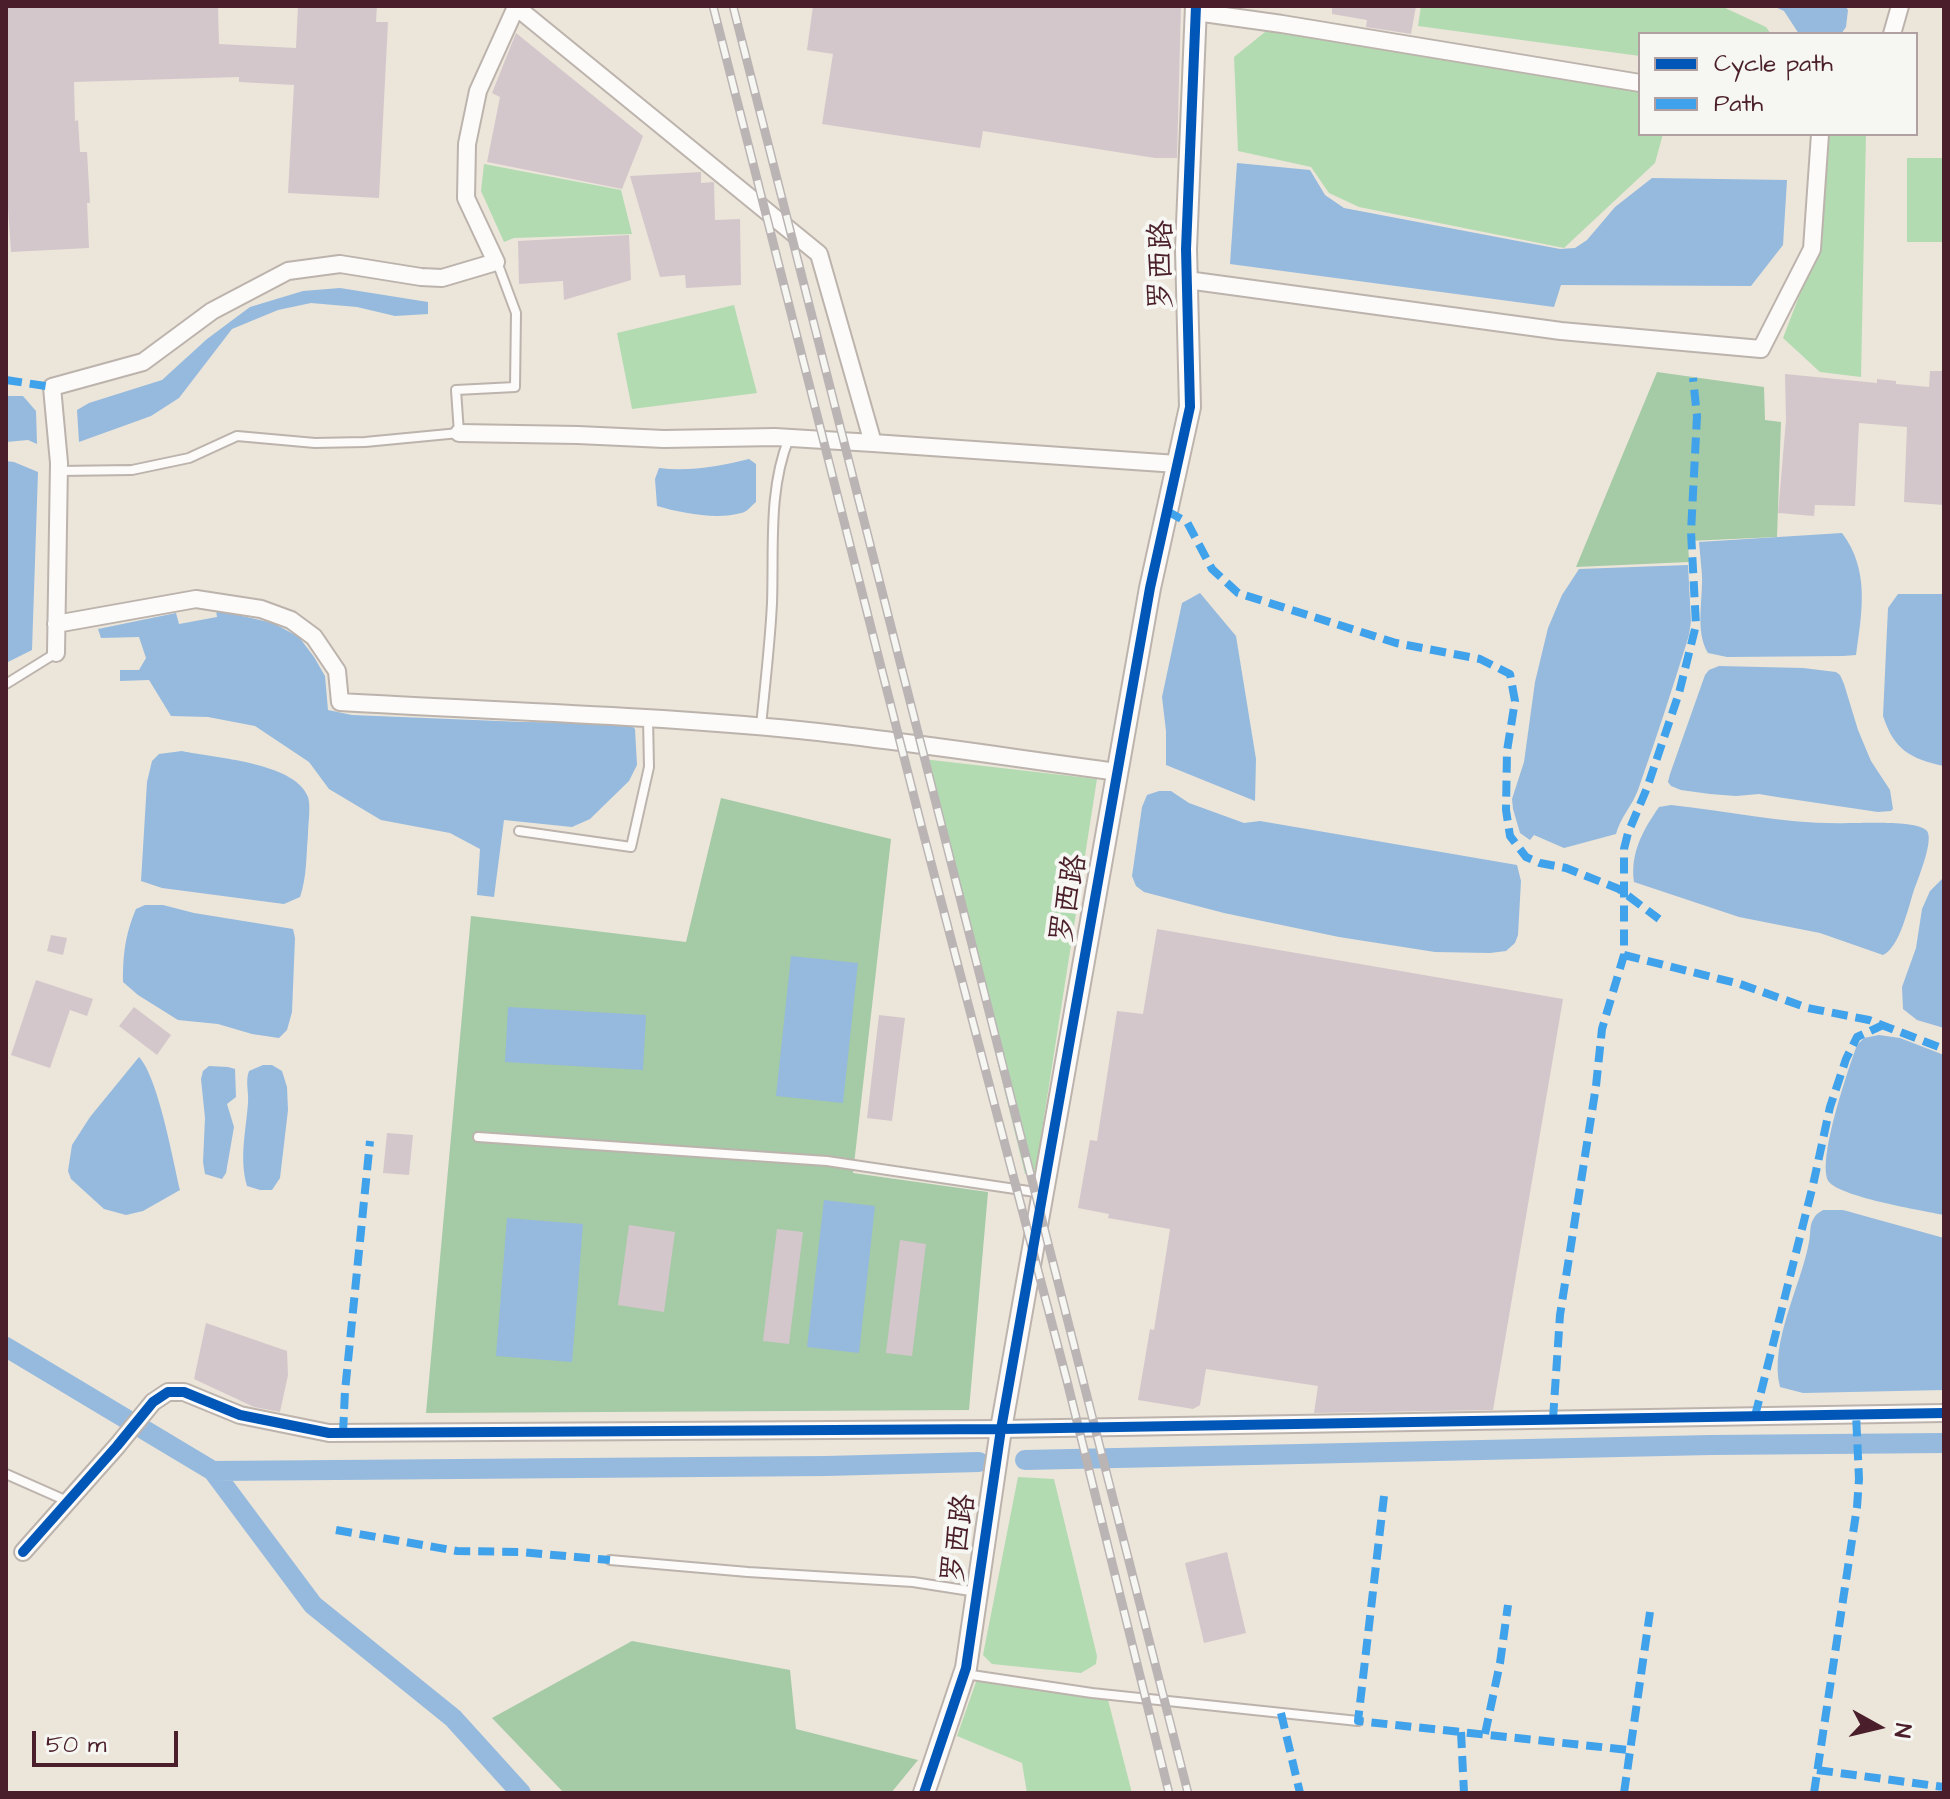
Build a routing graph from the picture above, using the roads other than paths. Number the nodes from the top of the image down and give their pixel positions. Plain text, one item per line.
1 (515, 6) edge
2 (1900, 6) edge
3 (1196, 9) edge
4 (1893, 32) edge
5 (1638, 83) edge
6 (1820, 136) edge
7 (496, 262) junction
8 (1187, 280) junction
9 (459, 433) junction
10 (789, 438) junction
11 (873, 443) junction
12 (1177, 464) junction
13 (59, 471) junction
14 (56, 624) junction
15 (56, 653) joint
16 (6, 684) edge
17 (648, 717) junction
18 (761, 727) junction
19 (1118, 772) junction
20 (519, 831) dead end
21 (478, 1137) dead end
22 (1043, 1193) junction
23 (1944, 1413) edge
24 (1001, 1429) junction
25 (6, 1474) edge
26 (67, 1501) junction
27 (23, 1552) dead end
28 (610, 1560) dead end
29 (977, 1592) junction
30 (964, 1673) junction
31 (1358, 1721) dead end
32 (924, 1793) edge

1 - 7 street
1 - 11 street
2 - 4 street
3 - 5 street
3 - 8 street, 罗西路
6 - 8 street
7 - 9 lane
7 - 13 street
8 - 12 street, 罗西路
9 - 10 street
9 - 13 lane
10 - 11 street
10 - 18 lane
11 - 12 street
12 - 19 street, 罗西路
13 - 14 street
14 - 15 street
14 - 17 street
15 - 16 lane
17 - 18 street
17 - 20 lane
18 - 19 street
19 - 22 street, 罗西路
21 - 22 lane
22 - 24 street, 罗西路
23 - 24 street
24 - 26 street
24 - 29 street, 罗西路
25 - 26 lane
26 - 27 street
28 - 29 lane
29 - 30 street, 罗西路
30 - 31 lane
30 - 32 street, 罗西路

